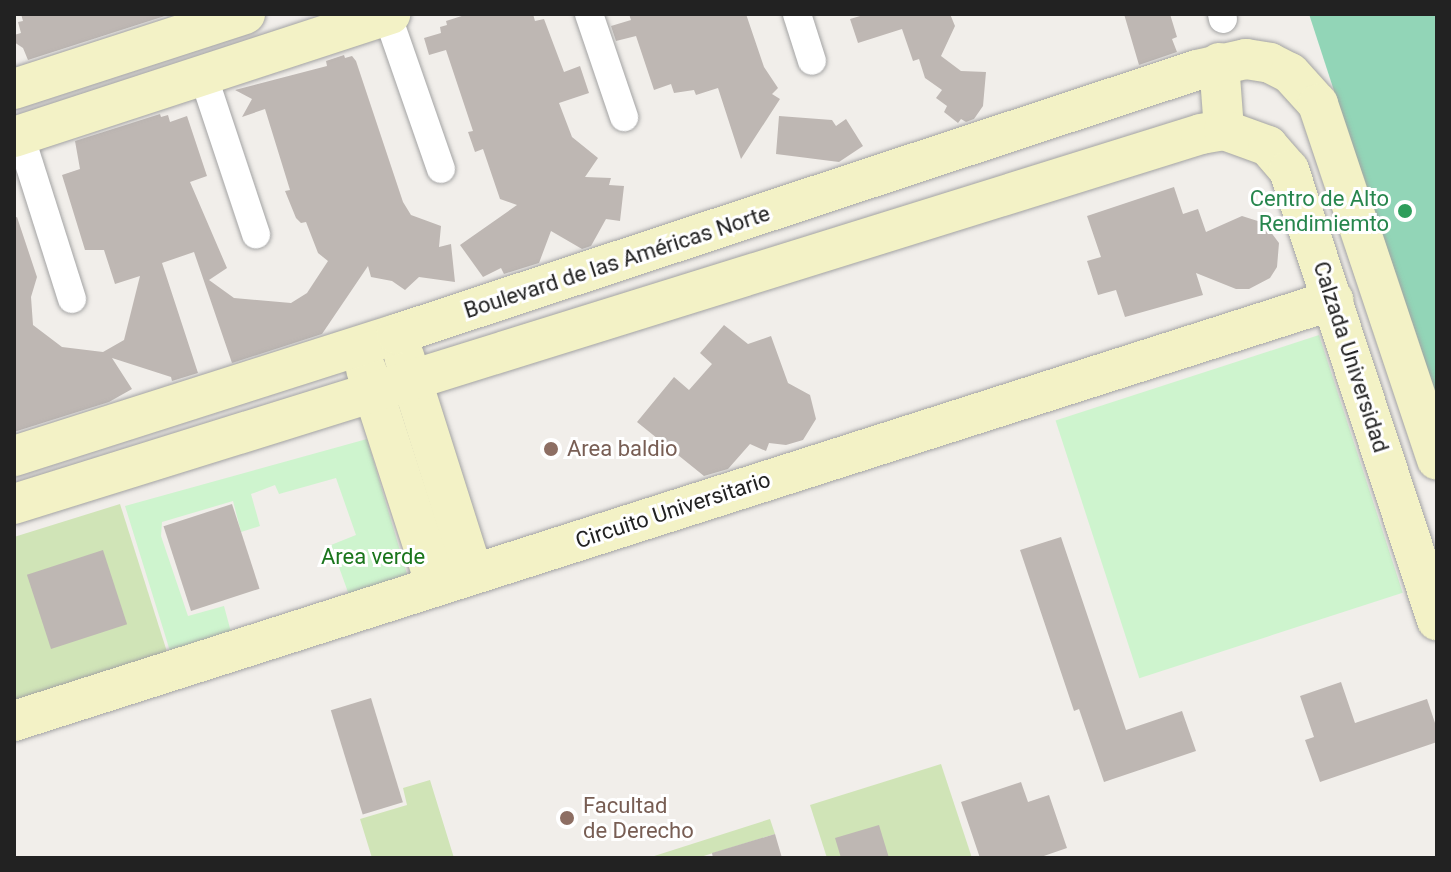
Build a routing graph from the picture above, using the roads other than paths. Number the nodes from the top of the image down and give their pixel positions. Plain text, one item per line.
1 (245, 14) edge
2 (388, 14) edge
3 (589, 14) edge
4 (797, 14) edge
5 (180, 24) edge
6 (812, 61) dead end
7 (1219, 63) junction
8 (203, 75) junction
9 (14, 89) edge
10 (624, 117) dead end
11 (1224, 130) junction
12 (17, 136) edge
13 (441, 169) dead end
14 (256, 234) dead end
15 (72, 299) dead end
16 (1333, 300) junction
17 (397, 334) junction
18 (358, 346) junction
19 (412, 382) junction
20 (374, 394) junction
21 (14, 456) edge
22 (1437, 460) edge
23 (14, 504) edge
24 (473, 574) junction
25 (436, 586) junction
26 (1437, 620) edge
27 (14, 721) edge

1 - 5 main road
2 - 8 main road
2 - 13 street
3 - 10 street
4 - 6 street
5 - 9 main road
7 - 11 main road
7 - 17 main road, Boulevard de las Américas Norte
7 - 22 main road
8 - 12 main road
8 - 14 street
11 - 16 main road, Calzada Universidad
11 - 19 main road
12 - 15 street
16 - 24 main road, Circuito Universitario
16 - 26 main road, Calzada Universidad
17 - 18 main road, Boulevard de las Américas Norte
17 - 19 main road
18 - 20 main road
18 - 21 main road, Boulevard de las Américas Norte
19 - 20 main road
19 - 24 main road
20 - 23 main road
20 - 25 main road
24 - 25 main road, Circuito Universitario
25 - 27 main road, Circuito Universitario

